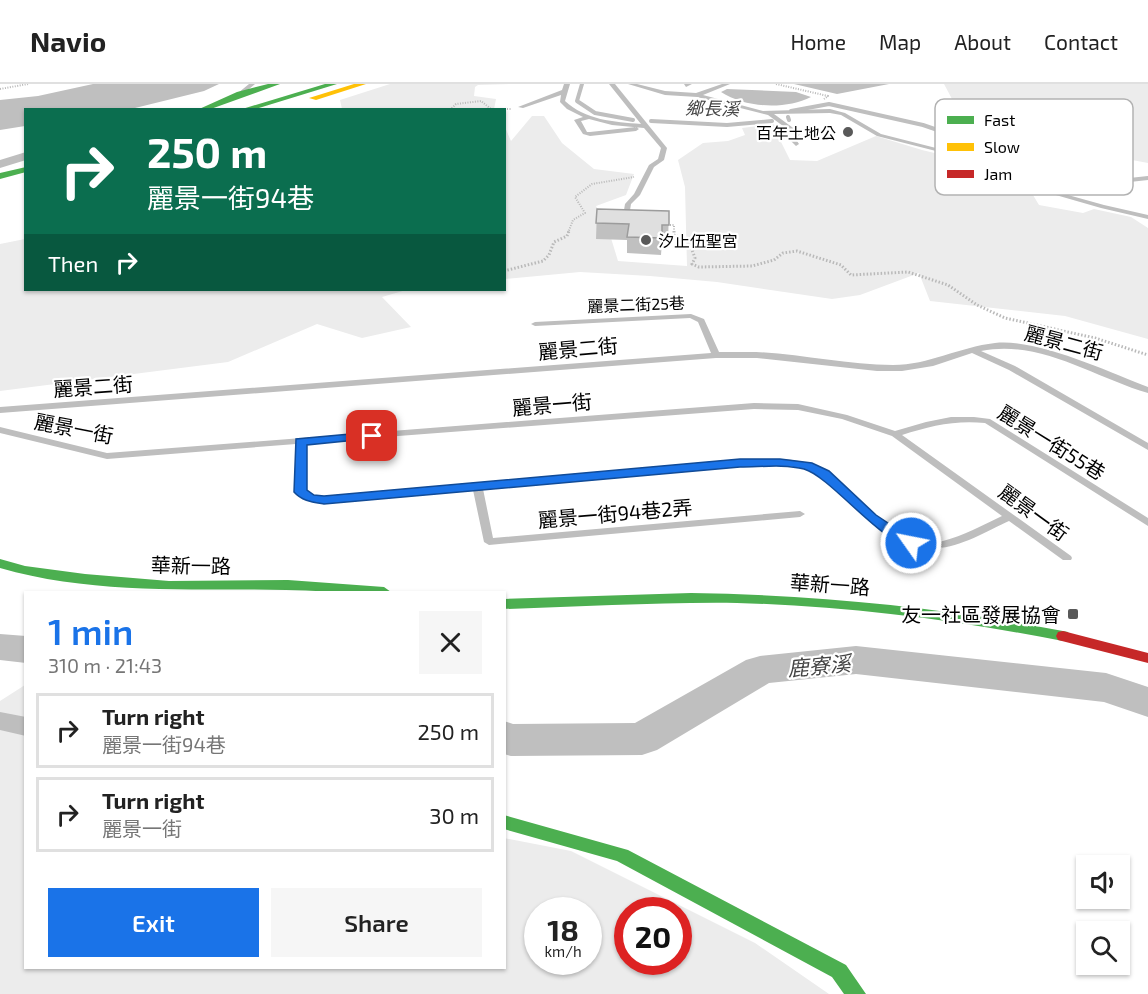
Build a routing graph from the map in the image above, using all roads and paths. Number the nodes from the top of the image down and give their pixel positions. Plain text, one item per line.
1 (28, 84) edge
2 (252, 84) edge
3 (276, 84) edge
4 (333, 84) edge
5 (362, 84) edge
6 (567, 84) edge
7 (612, 84) edge
8 (631, 84) edge
9 (727, 84) edge
10 (776, 84) edge
11 (0, 89) edge
12 (563, 92) junction
13 (240, 94) junction
14 (697, 95) junction
15 (822, 100) dead end
16 (521, 107) joint
17 (205, 108) edge
18 (249, 108) edge
19 (280, 108) edge
20 (452, 108) edge
21 (490, 108) edge
22 (506, 108) edge
23 (770, 114) junction
24 (592, 118) junction
25 (647, 127) junction
26 (796, 144) dead end
27 (935, 149) edge
28 (24, 157) edge
29 (0, 164) edge
30 (24, 170) edge
31 (646, 175) junction
32 (0, 176) edge
33 (24, 180) edge
34 (0, 186) edge
35 (1061, 195) edge
36 (1148, 217) edge
37 (626, 223) joint
38 (506, 271) edge
39 (535, 324) dead end
40 (972, 350) junction
41 (716, 355) junction
42 (1148, 355) edge
43 (1148, 390) edge
44 (0, 410) edge
45 (0, 430) edge
46 (895, 434) junction
47 (300, 441) junction
48 (1148, 447) edge
49 (478, 488) junction
50 (800, 514) dead end
51 (1009, 517) junction
52 (1148, 523) edge
53 (1067, 558) dead end
54 (0, 563) edge
55 (370, 591) edge
56 (506, 604) edge
57 (1148, 657) edge
58 (0, 721) edge
59 (24, 727) edge
60 (506, 823) edge
61 (856, 994) edge

1 - 11 path
2 - 13 lane
3 - 13 main road
4 - 18 main road
5 - 19 main road
6 - 12 lane
7 - 25 lane
8 - 14 lane
9 - 14 lane
10 - 15 path
12 - 16 lane
12 - 24 lane
13 - 17 main road
14 - 23 lane
16 - 22 path
20 - 21 path
23 - 26 lane
23 - 27 lane
24 - 25 lane
24 - 25 lane
25 - 31 lane
28 - 29 street
30 - 32 main road
31 - 37 lane
31 - 38 path
33 - 34 main road
35 - 36 lane
37 - 42 path
39 - 41 lane, 麗景二街25巷
40 - 41 lane, 麗景二街
40 - 43 lane, 麗景二街
40 - 48 lane
41 - 44 lane, 麗景二街
45 - 47 lane, 麗景一街
46 - 47 lane, 麗景一街
46 - 51 lane, 麗景一街
46 - 52 lane, 麗景一街55巷
47 - 49 lane
49 - 50 lane, 麗景一街94巷2弄
49 - 51 lane
51 - 53 lane, 麗景一街
54 - 55 main road, 華新一路
56 - 57 main road, 華新一路
58 - 59 street
60 - 61 main road

